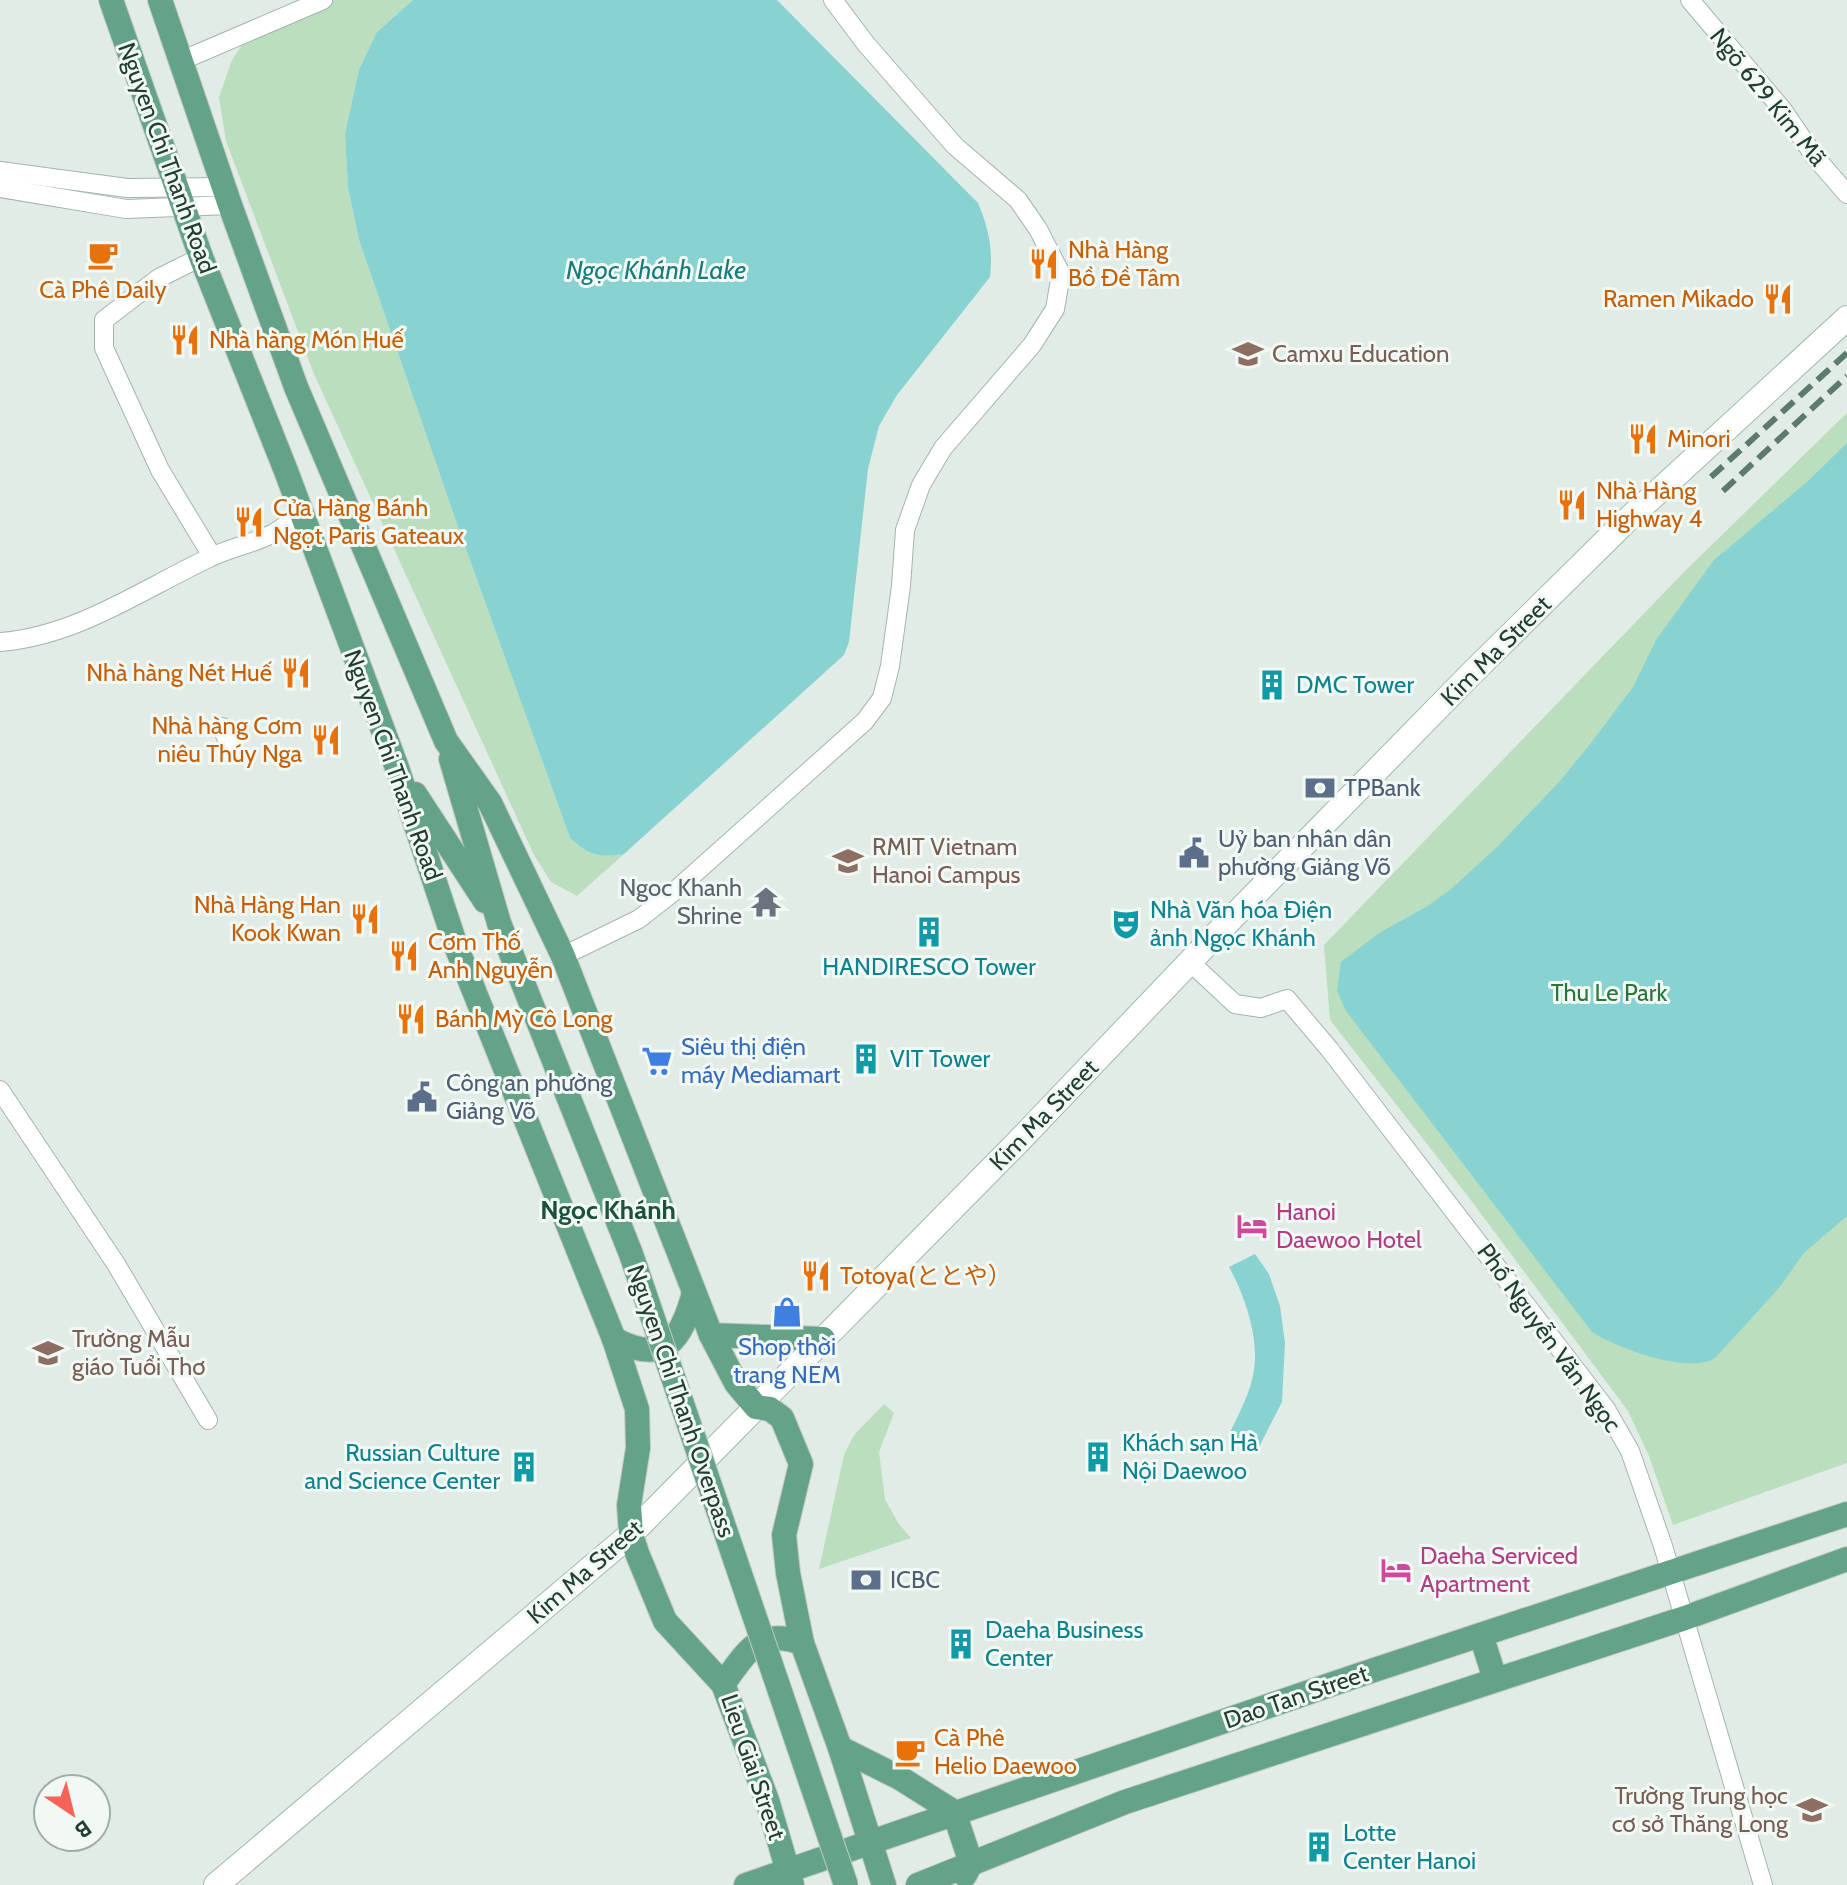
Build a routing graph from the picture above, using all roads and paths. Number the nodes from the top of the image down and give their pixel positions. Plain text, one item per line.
1 (111, 0) edge
2 (160, 0) edge
3 (323, 0) edge
4 (833, 0) edge
5 (1690, 0) edge
6 (183, 60) junction
7 (0, 171) edge
8 (0, 188) edge
9 (1847, 194) edge
10 (227, 196) junction
11 (180, 198) junction
12 (201, 257) junction
13 (1847, 318) edge
14 (302, 513) junction
15 (212, 556) junction
16 (0, 642) edge
17 (222, 727) dead end
18 (446, 741) junction
19 (230, 748) dead end
20 (396, 765) junction
21 (499, 923) junction
22 (563, 956) junction
23 (1190, 962) junction
24 (0, 1090) edge
25 (694, 1293) junction
26 (711, 1335) junction
27 (614, 1339) junction
28 (823, 1339) junction
29 (756, 1407) junction
30 (208, 1420) dead end
31 (1847, 1514) edge
32 (631, 1534) junction
33 (1847, 1559) edge
34 (1671, 1573) junction
35 (1685, 1618) junction
36 (1481, 1635) junction
37 (802, 1643) junction
38 (1495, 1679) junction
39 (723, 1684) junction
40 (840, 1748) junction
41 (954, 1812) junction
42 (870, 1842) junction
43 (966, 1874) edge
44 (790, 1878) edge
45 (749, 1884) edge
46 (216, 1885) edge
47 (846, 1885) edge
48 (884, 1885) edge
49 (918, 1885) edge
50 (1763, 1885) edge

1 - 11 main road, Nguyen Chi Thanh Road
2 - 6 main road, Nguyen Chi Thanh Road
3 - 6 street
4 - 22 street
5 - 9 street, Ngõ 629 Kim Mã
6 - 10 main road, Nguyen Chi Thanh Road
7 - 11 street
8 - 11 street
10 - 11 street
10 - 18 main road, Nguyen Chi Thanh Road
11 - 12 main road, Nguyen Chi Thanh Road
12 - 14 main road, Nguyen Chi Thanh Road
12 - 15 street
13 - 23 main road, Kim Ma Street
14 - 15 street
14 - 20 main road, Nguyen Chi Thanh Road
15 - 16 street
17 - 19 street
18 - 21 main road, Nguyen Chi Thanh Overpass
18 - 22 main road, Nguyen Chi Thanh Road
20 - 21 main road, Nguyen Chi Thanh Overpass
20 - 27 main road, Nguyen Chi Thanh Road
21 - 47 main road, Nguyen Chi Thanh Overpass, bridge
22 - 25 main road, Nguyen Chi Thanh Road
23 - 28 main road, Kim Ma Street
23 - 34 street, Phố Nguyễn Văn Ngọc
24 - 30 street
25 - 26 main road, Nguyen Chi Thanh Road
25 - 27 main road
26 - 28 main road
26 - 29 main road, Nguyen Chi Thanh Road
27 - 32 main road, Nguyen Chi Thanh Road
28 - 29 main road, Kim Ma Street
29 - 32 main road, Kim Ma Street
29 - 37 main road, Nguyen Chi Thanh Road
31 - 34 main road, Dao Tan Street
32 - 39 main road, Lieu Giai Street
32 - 46 main road, Kim Ma Street
33 - 35 main road, Dao Tan Street
34 - 35 street, Phố Nguyễn Văn Ngọc
34 - 36 main road, Dao Tan Street
35 - 38 main road, Dao Tan Street
35 - 50 street, Phố Nguyễn Văn Ngọc
36 - 38 main road
36 - 41 main road, Dao Tan Street
37 - 39 main road
37 - 40 main road
38 - 43 main road, Dao Tan Street
39 - 44 main road, Lieu Giai Street
40 - 41 main road
40 - 42 main road
41 - 42 main road, Dao Tan Street
41 - 43 main road
42 - 44 main road, Dao Tan Street
42 - 48 main road
43 - 49 main road, Dao Tan Street
44 - 45 main road, Dao Tan Street

